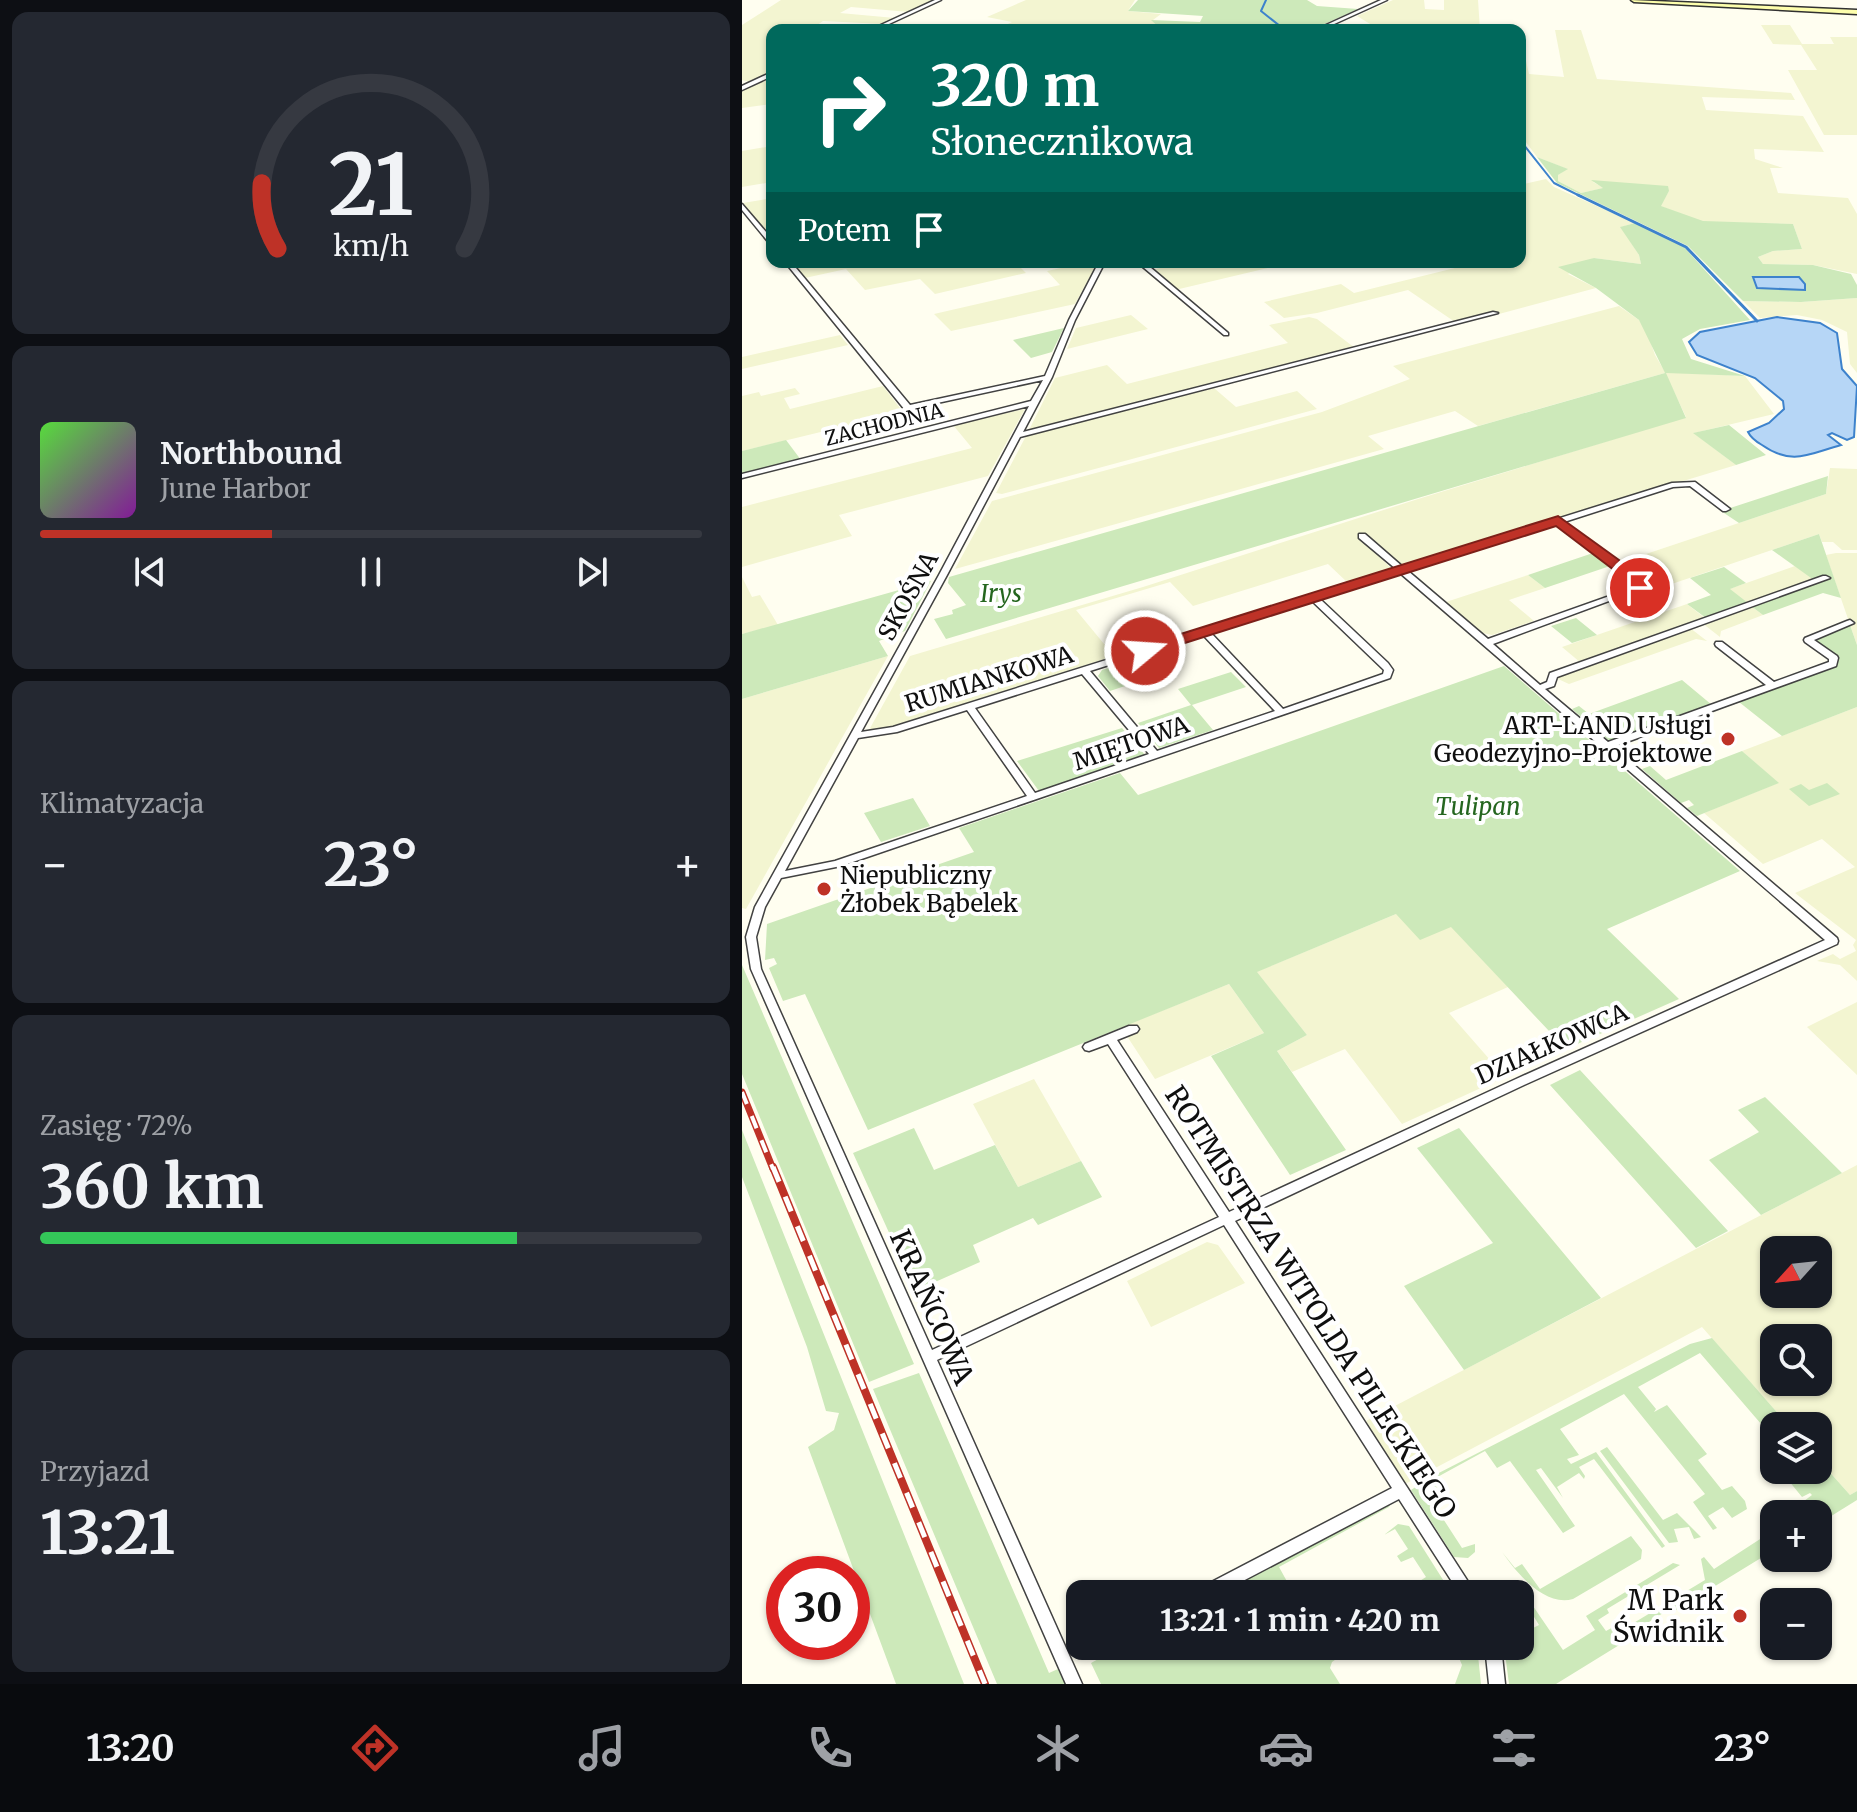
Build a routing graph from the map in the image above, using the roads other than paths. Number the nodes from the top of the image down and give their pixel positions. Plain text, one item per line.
1 (939, 0) edge
2 (1385, 0) edge
3 (1634, 0) edge
4 (1857, 12) edge
5 (885, 24) edge
6 (1331, 24) edge
7 (766, 77) edge
8 (742, 88) edge
9 (742, 206) edge
10 (766, 236) edge
11 (793, 268) edge
12 (1099, 268) edge
13 (1147, 268) edge
14 (1495, 313) dead end
15 (1226, 334) dead end
16 (1048, 377) junction
17 (1034, 403) junction
18 (1018, 435) junction
19 (742, 476) edge
20 (1726, 509) dead end
21 (1558, 521) junction
22 (1362, 536) dead end
23 (1401, 570) junction
24 (1826, 578) dead end
25 (1313, 597) junction
26 (1850, 623) dead end
27 (1205, 632) junction
28 (1486, 643) junction
29 (1719, 644) dead end
30 (1084, 670) junction
31 (1773, 686) junction
32 (1539, 688) junction
33 (969, 706) junction
34 (1282, 713) junction
35 (855, 736) junction
36 (1606, 746) junction
37 (1156, 756) junction
38 (1033, 798) junction
39 (780, 875) junction
40 (751, 948) joint
41 (1133, 1029) dead end
42 (1111, 1039) junction
43 (1089, 1047) dead end
44 (1226, 1221) junction
45 (928, 1358) junction
46 (1402, 1490) junction
47 (1230, 1580) edge
48 (1460, 1580) edge
49 (1494, 1660) edge
50 (1074, 1684) edge
51 (1497, 1684) edge

1 - 5 street
2 - 6 street
3 - 4 street
7 - 8 street
9 - 10 street
11 - 16 street
12 - 16 street, SKOŚNA
13 - 15 street
14 - 18 street
16 - 17 street, SKOŚNA
17 - 18 street, SKOŚNA
17 - 19 street, ZACHODNIA
18 - 35 street, SKOŚNA
20 - 21 street, RUMIANKOWA
21 - 23 street, RUMIANKOWA
21 - 28 street
22 - 23 street
23 - 25 street, RUMIANKOWA
23 - 28 street
24 - 32 street
25 - 27 street, RUMIANKOWA
25 - 34 street, MIĘTOWA
26 - 31 street
27 - 30 street, RUMIANKOWA
27 - 34 street
28 - 32 street, DZIAŁKOWCA
29 - 31 street
30 - 33 street, RUMIANKOWA
30 - 37 street
31 - 36 street
32 - 36 street, DZIAŁKOWCA
33 - 35 street, RUMIANKOWA
33 - 38 street
34 - 37 street, MIĘTOWA
35 - 39 street, SKOŚNA
36 - 44 street, DZIAŁKOWCA
37 - 38 street, MIĘTOWA
38 - 39 street, MIĘTOWA
39 - 40 street, SKOŚNA
40 - 45 street, KRAŃCOWA
41 - 42 street
42 - 43 street
42 - 44 street, ROTMISTRZA WITOLDA PILECKIEGO
44 - 45 street, DZIAŁKOWCA
44 - 46 street, ROTMISTRZA WITOLDA PILECKIEGO
45 - 50 street, KRAŃCOWA
46 - 47 street, ROTMISTRZA WITOLDA PILECKIEGO
46 - 48 street, ROTMISTRZA WITOLDA PILECKIEGO
49 - 51 street

